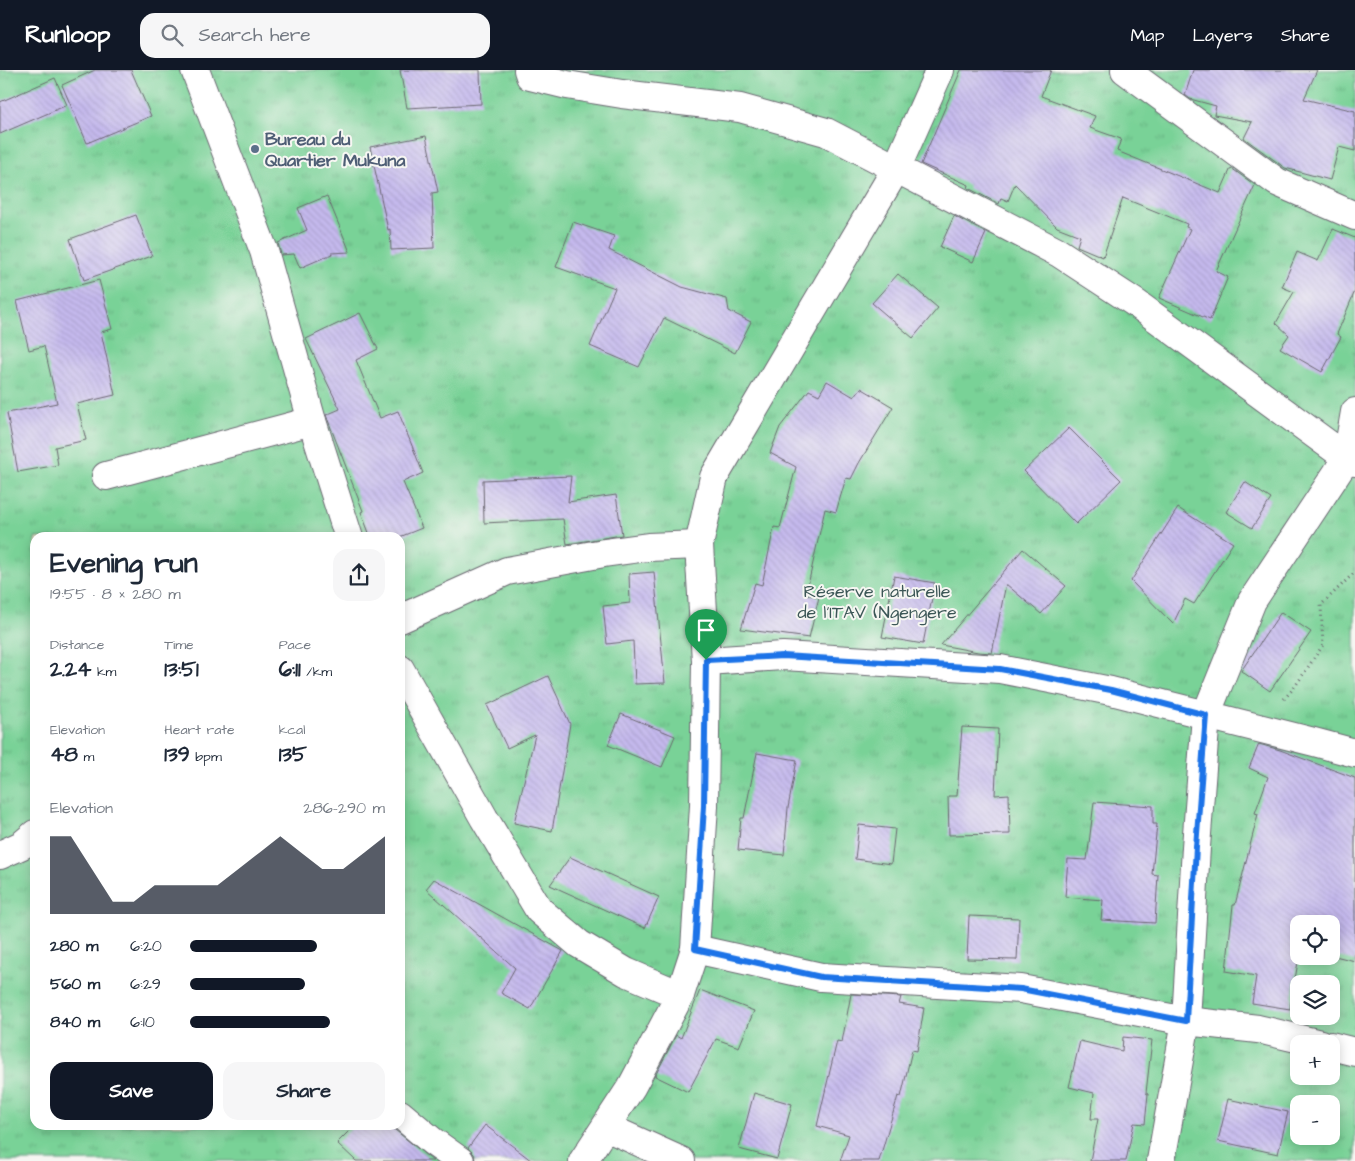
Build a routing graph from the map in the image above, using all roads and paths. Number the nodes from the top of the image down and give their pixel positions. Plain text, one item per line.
1 (195, 70) edge
2 (528, 70) edge
3 (940, 70) edge
4 (1125, 70) edge
5 (896, 169) junction
6 (1355, 216) edge
7 (1355, 412) edge
8 (312, 421) junction
9 (1351, 460) edge
10 (106, 476) dead end
11 (347, 532) edge
12 (699, 545) junction
13 (1355, 572) edge
14 (405, 616) edge
15 (706, 660) junction
16 (405, 678) edge
17 (1206, 715) junction
18 (1258, 728) junction
19 (1355, 753) edge
20 (30, 838) edge
21 (0, 855) edge
22 (695, 949) junction
23 (680, 995) junction
24 (1186, 1021) junction
25 (1290, 1037) edge
26 (1340, 1048) edge
27 (1355, 1052) edge
28 (405, 1118) edge
29 (606, 1127) junction
30 (460, 1161) edge
31 (583, 1161) edge
32 (681, 1161) edge
33 (1161, 1161) edge

1 - 8 street
2 - 5 street
3 - 5 street
4 - 6 street
5 - 9 street
5 - 12 street
7 - 9 street
8 - 10 street
8 - 11 street
9 - 17 street
12 - 14 street
12 - 15 street
13 - 18 path
15 - 17 street
15 - 22 street
16 - 23 street
17 - 18 street
17 - 24 street
18 - 19 street
20 - 21 street
22 - 23 street
22 - 24 street
23 - 29 street
24 - 25 street
24 - 33 street
26 - 27 street
28 - 30 street
29 - 31 street
29 - 32 street

